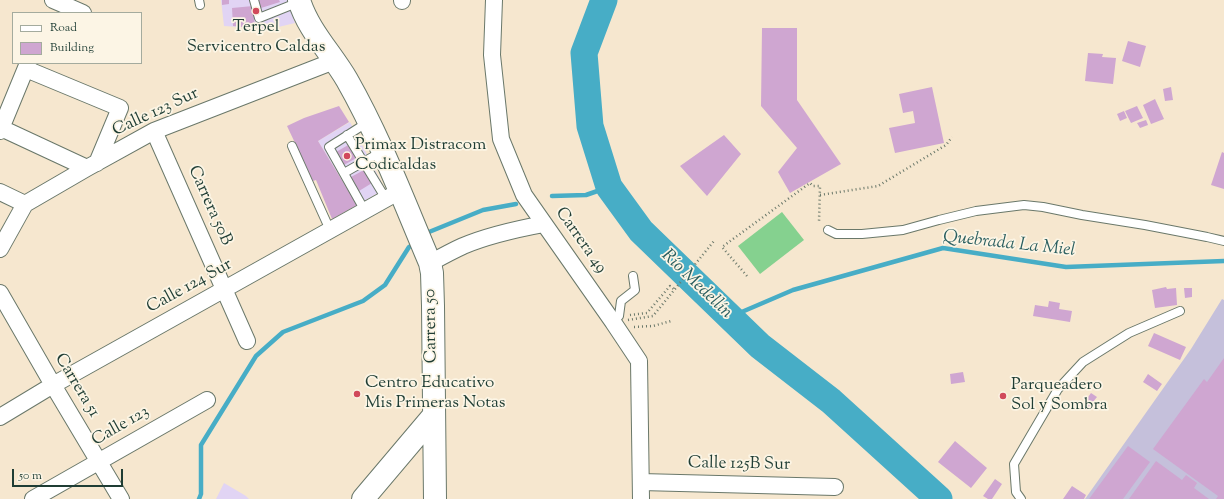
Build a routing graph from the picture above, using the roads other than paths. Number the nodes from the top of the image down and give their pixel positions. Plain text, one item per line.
1 (53, 0) edge
2 (254, 0) edge
3 (494, 0) edge
4 (292, 3) edge
5 (47, 12) edge
6 (81, 12) edge
7 (334, 61) junction
8 (27, 66) edge
9 (368, 122) junction
10 (1, 130) edge
11 (154, 131) junction
12 (347, 135) junction
13 (292, 146) dead end
14 (372, 156) junction
15 (92, 165) junction
16 (344, 173) junction
17 (0, 192) edge
18 (393, 195) junction
19 (25, 204) junction
20 (365, 210) junction
21 (544, 224) junction
22 (330, 230) junction
23 (828, 230) road end
24 (1224, 241) edge
25 (0, 249) edge
26 (427, 256) junction
27 (633, 276) dead end
28 (225, 290) junction
29 (0, 293) edge
30 (1180, 311) dead end
31 (613, 322) junction
32 (247, 341) dead end
33 (53, 385) junction
34 (207, 400) dead end
35 (434, 415) junction
36 (0, 417) edge
37 (100, 462) junction
38 (641, 482) junction
39 (835, 486) dead end
40 (33, 499) edge
41 (121, 499) edge
42 (363, 499) edge
43 (435, 499) edge
44 (641, 499) edge
45 (1021, 499) edge

1 - 5 street
1 - 6 street
2 - 4 lane
3 - 21 street, Carrera 49
4 - 7 main road
7 - 9 main road
7 - 11 street, Calle 123 Sur
8 - 10 street
8 - 15 street
9 - 12 lane
9 - 14 main road
10 - 15 street
11 - 15 street, Calle 123 Sur
11 - 28 street, Carrera 50B
12 - 14 lane
12 - 16 lane
13 - 22 lane
14 - 16 lane
14 - 18 main road
15 - 19 street, Calle 123 Sur
16 - 20 lane
17 - 19 street
18 - 20 street, Calle 124 Sur
18 - 26 main road, Carrera 50
19 - 25 street
20 - 22 street, Calle 124 Sur
21 - 26 street
21 - 31 street, Carrera 49
22 - 28 street, Calle 124 Sur
23 - 24 lane
26 - 35 main road, Carrera 50
27 - 31 lane
28 - 32 street, Carrera 50B
28 - 33 street, Calle 124 Sur
29 - 33 street, Carrera 51
30 - 45 lane
31 - 38 street, Carrera 49
33 - 36 street, Calle 124 Sur
33 - 37 street, Carrera 51
34 - 37 street, Calle 123
35 - 42 main road
35 - 43 main road, Carrera 50
37 - 40 street, Calle 123
37 - 41 street, Carrera 51
38 - 39 street, Calle 125B Sur
38 - 44 street, Carrera 49

